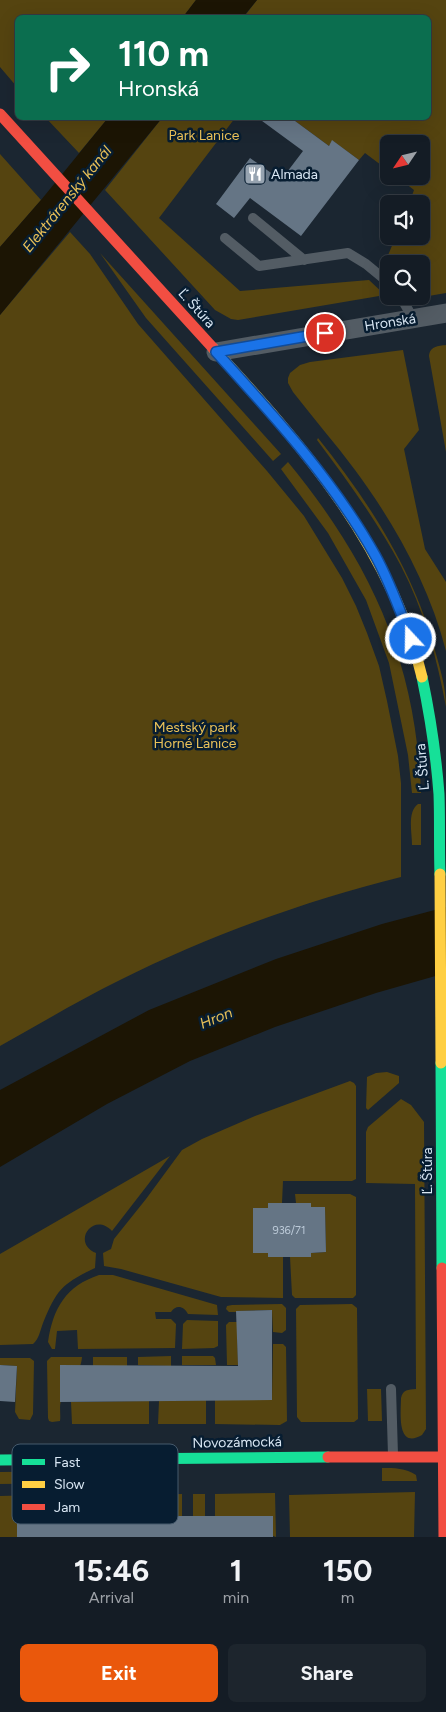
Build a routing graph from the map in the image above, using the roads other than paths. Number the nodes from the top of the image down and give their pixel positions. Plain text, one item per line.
1 (0, 114) edge
2 (252, 218) dead end
3 (225, 238) dead end
4 (304, 260) junction
5 (380, 276) edge
6 (405, 305) edge
7 (446, 313) edge
8 (413, 318) junction
9 (216, 352) junction
10 (391, 1389) dead end
11 (393, 1456) junction
12 (178, 1458) edge
13 (444, 1458) junction
14 (444, 1537) edge

1 - 9 street, Ľ. Štúra
2 - 4 lane
3 - 4 lane
4 - 5 lane
6 - 8 lane
7 - 8 street, Hronská
8 - 9 street, Hronská
9 - 13 street, Ľ. Štúra
10 - 11 lane
11 - 12 street, Novozámocká
11 - 13 street, Novozámocká
13 - 14 street, Ľ. Štúra

